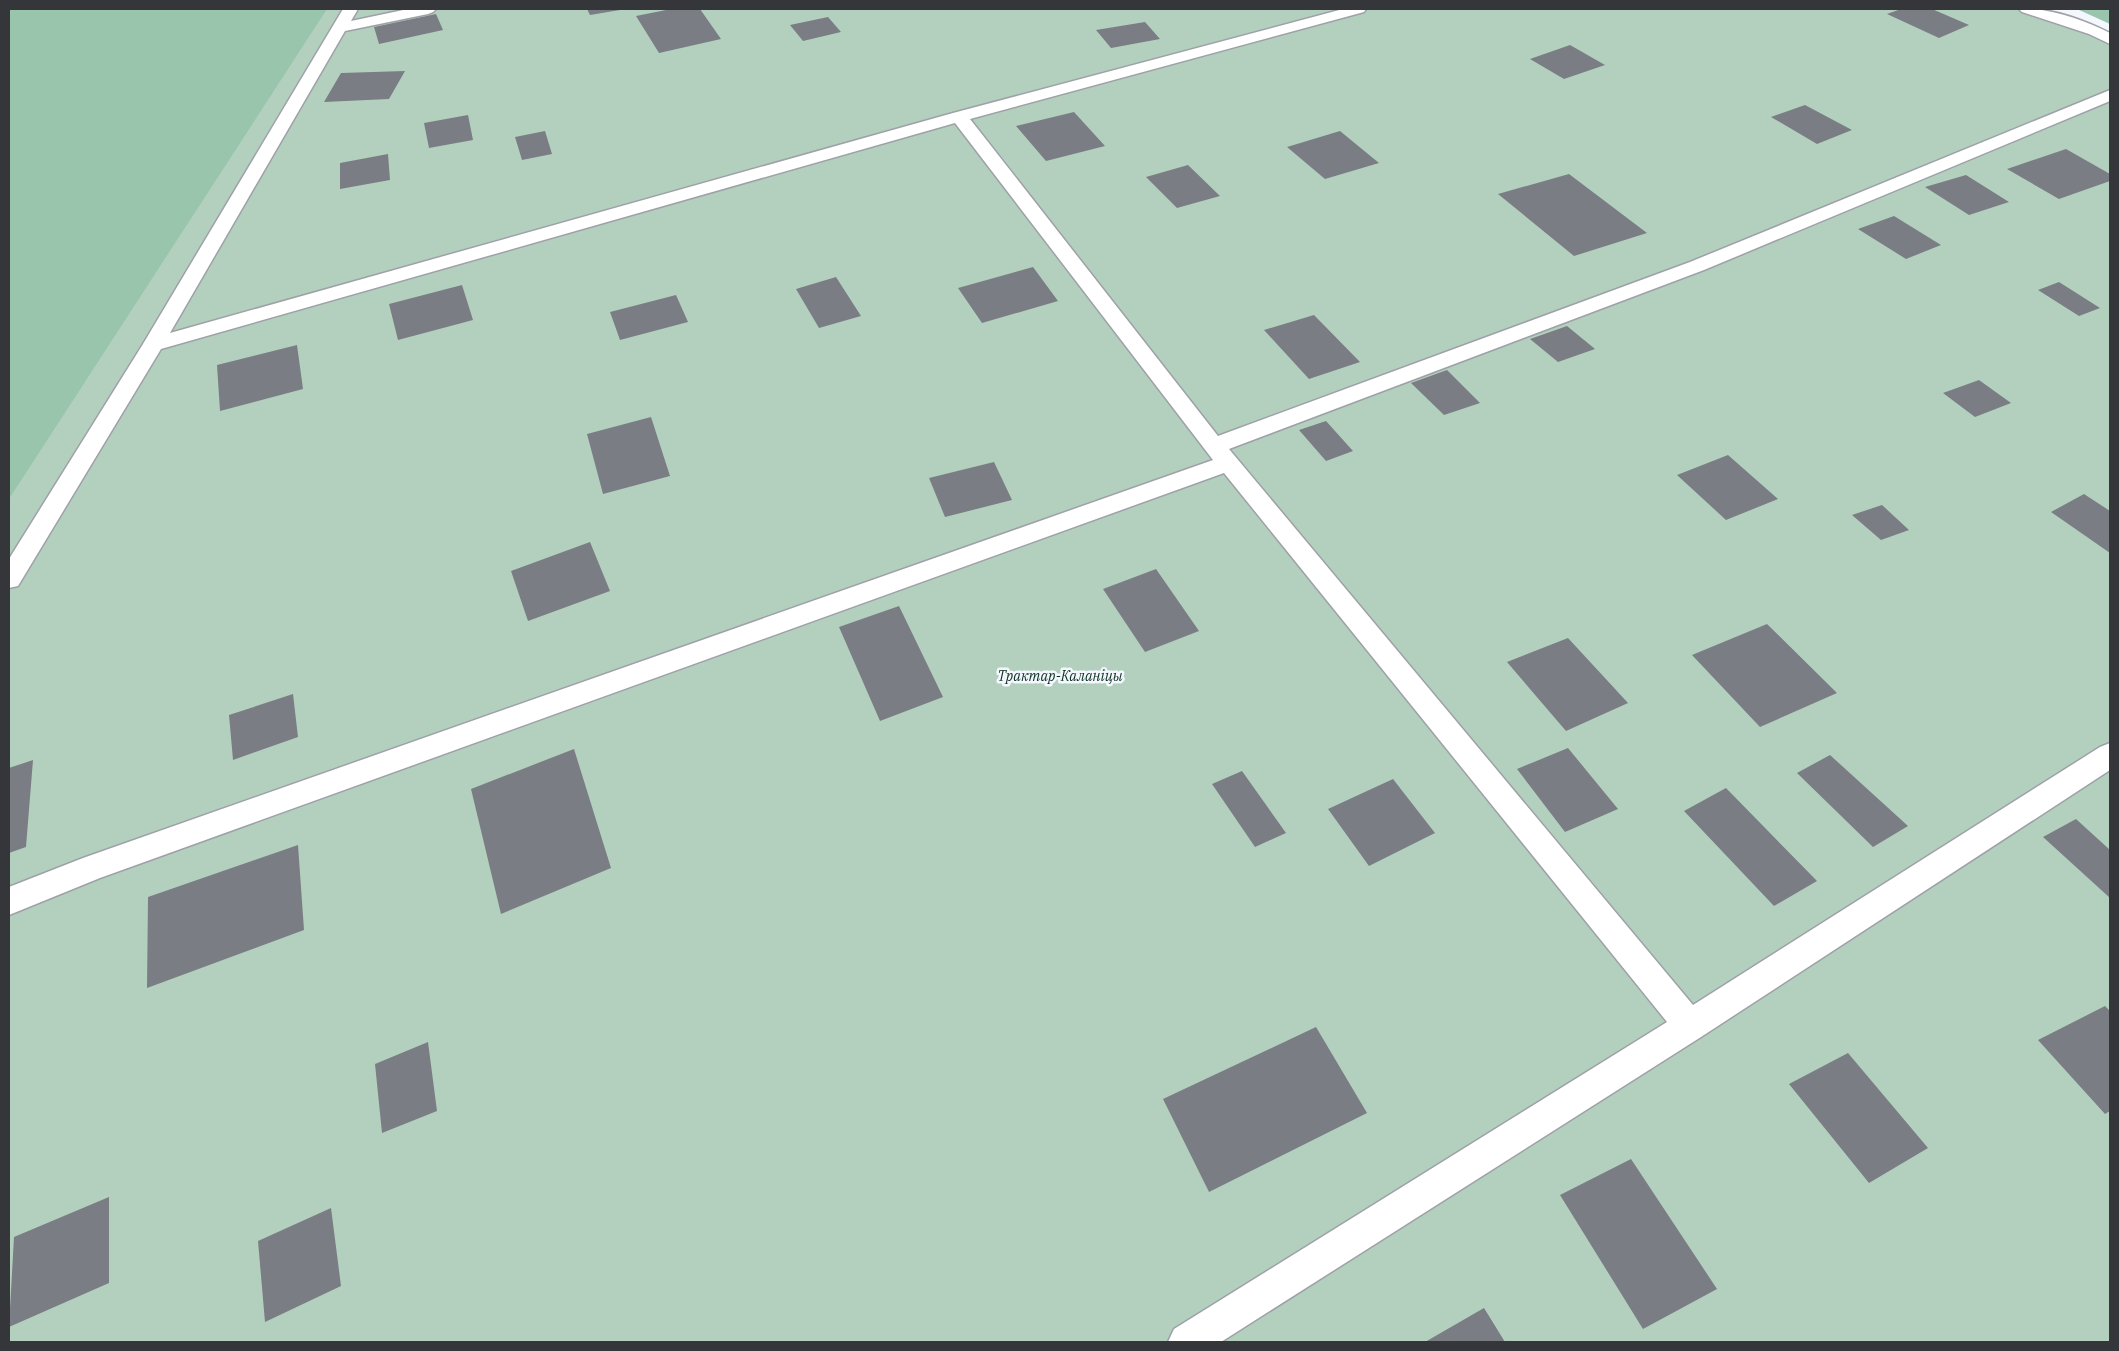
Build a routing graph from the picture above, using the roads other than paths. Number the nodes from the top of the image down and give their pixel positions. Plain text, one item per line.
1 (350, 9) edge
2 (428, 9) edge
3 (1359, 9) edge
4 (2027, 9) edge
5 (339, 28) junction
6 (2110, 39) edge
7 (2110, 95) edge
8 (959, 117) junction
9 (153, 344) junction
10 (1222, 454) junction
11 (9, 579) edge
12 (2110, 755) edge
13 (9, 901) edge
14 (1690, 1026) junction
15 (1188, 1342) edge

1 - 5 lane
2 - 5 lane
3 - 8 lane
4 - 6 lane
5 - 9 lane
7 - 10 lane
8 - 9 lane
8 - 10 lane
9 - 11 lane
10 - 13 lane
10 - 14 lane
12 - 14 lane
14 - 15 lane

